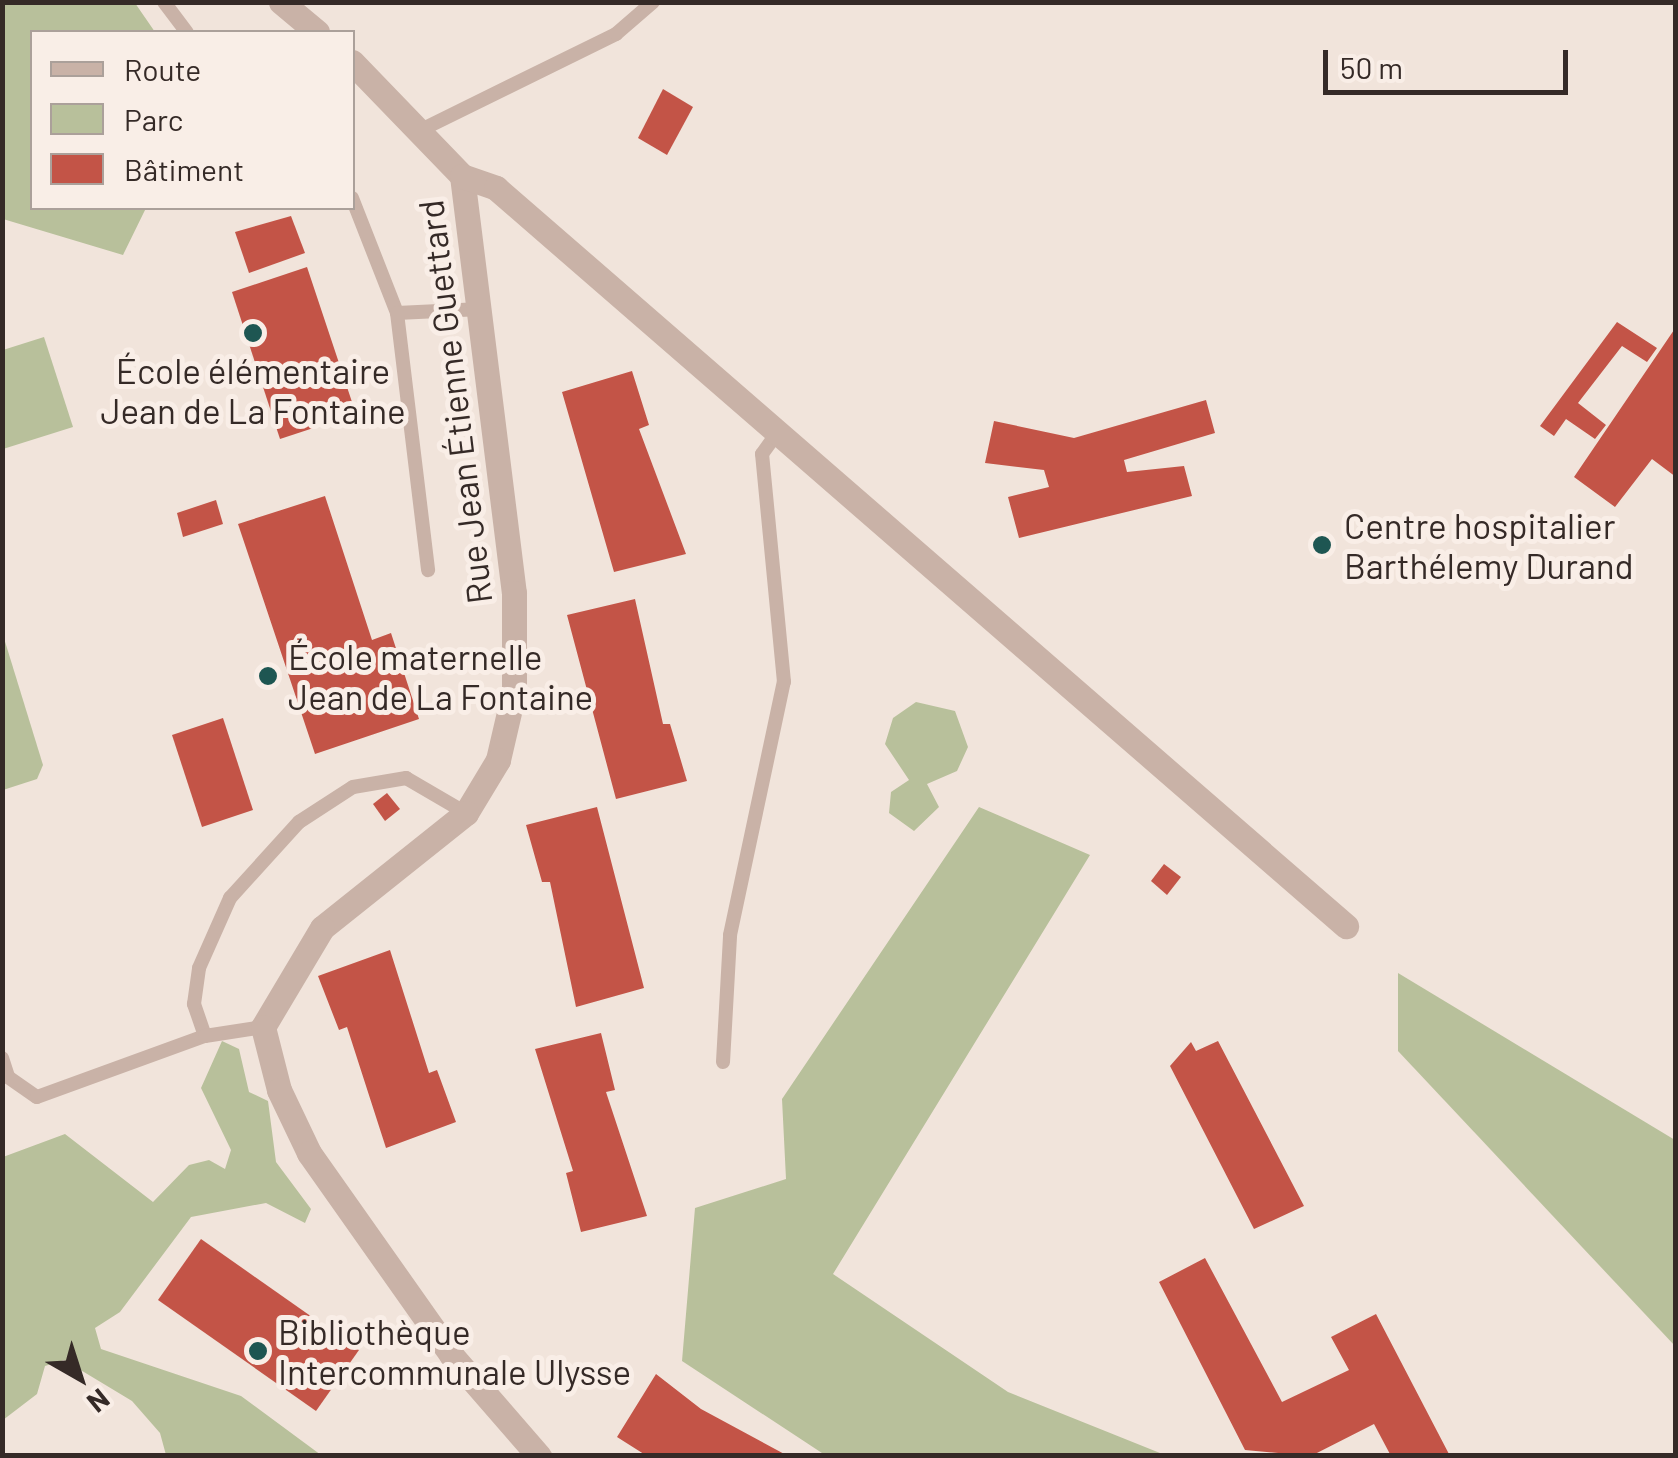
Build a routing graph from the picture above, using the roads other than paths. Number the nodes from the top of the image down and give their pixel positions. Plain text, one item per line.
1 (164, 2) edge
2 (281, 2) edge
3 (653, 2) edge
4 (185, 30) edge
5 (315, 30) edge
6 (355, 65) edge
7 (425, 128) junction
8 (462, 176) junction
9 (355, 206) edge
10 (481, 308) junction
11 (396, 313) junction
12 (776, 436) junction
13 (428, 570) dead end
14 (466, 813) junction
15 (1346, 926) dead end
16 (263, 1027) junction
17 (205, 1036) junction
18 (2, 1058) edge
19 (723, 1062) dead end
20 (539, 1456) edge

1 - 4 lane
2 - 5 street
3 - 7 lane
6 - 7 street
7 - 8 street
8 - 10 street, Rue Jean Étienne Guettard
8 - 12 street
9 - 11 lane
10 - 11 lane
10 - 14 street, Rue Jean Étienne Guettard
11 - 13 lane
12 - 15 street
12 - 19 lane
14 - 16 street, Rue Jean Étienne Guettard
14 - 17 lane
16 - 17 lane
16 - 20 street
17 - 18 lane

